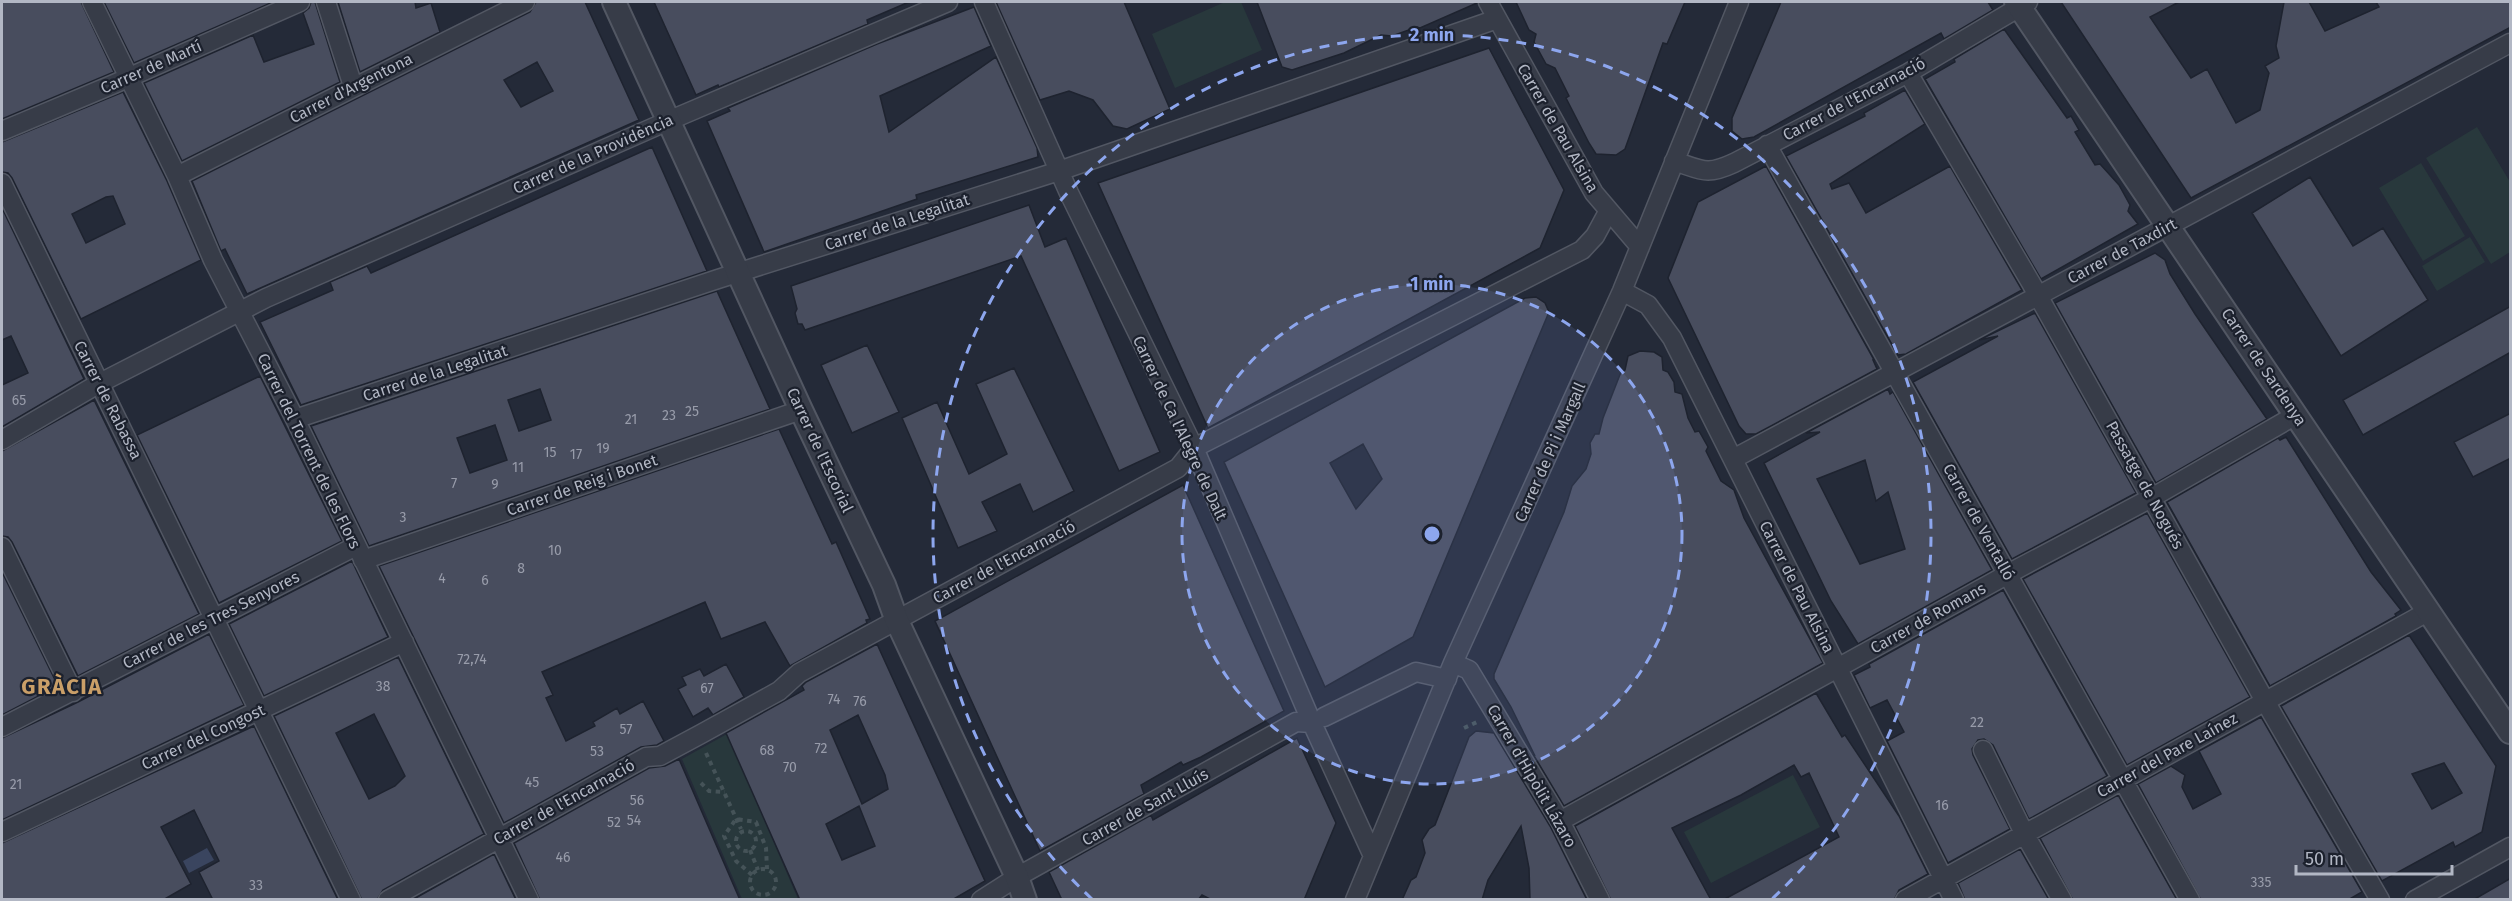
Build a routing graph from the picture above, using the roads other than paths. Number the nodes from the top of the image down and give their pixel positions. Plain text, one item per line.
1 (92, 2) edge
2 (300, 2) edge
3 (326, 2) edge
4 (525, 2) edge
5 (614, 2) edge
6 (948, 2) edge
7 (984, 2) edge
8 (1488, 2) edge
9 (1739, 2) edge
10 (2021, 3) edge
11 (1497, 20) junction
12 (2511, 43) edge
13 (1908, 73) junction
14 (129, 77) junction
15 (353, 86) junction
16 (668, 121) junction
17 (2, 130) edge
18 (1767, 145) junction
19 (1674, 161) junction
20 (1059, 171) junction
21 (177, 176) junction
22 (2, 183) edge
23 (1608, 212) junction
24 (2169, 226) junction
25 (1640, 247) junction
26 (738, 273) junction
27 (1622, 291) junction
28 (2038, 296) junction
29 (240, 312) junction
30 (1893, 372) junction
31 (98, 384) junction
32 (801, 410) junction
33 (2296, 415) junction
34 (295, 419) junction
35 (2, 440) edge
36 (1194, 448) junction
37 (1733, 459) junction
38 (2153, 497) junction
39 (2, 547) edge
40 (359, 553) junction
41 (2009, 576) junction
42 (2428, 610) junction
43 (215, 618) junction
44 (897, 621) junction
45 (404, 642) junction
46 (1838, 668) junction
47 (1450, 671) junction
48 (73, 692) junction
49 (2265, 701) junction
50 (260, 709) junction
51 (1318, 720) junction
52 (2, 727) edge
53 (2511, 732) edge
54 (1983, 750) dead end
55 (2124, 778) junction
56 (1560, 821) junction
57 (2, 832) edge
58 (2025, 833) junction
59 (499, 838) junction
60 (2511, 847) edge
61 (1372, 856) junction
62 (1017, 877) junction
63 (1942, 879) junction
64 (351, 900) edge
65 (388, 900) edge
66 (529, 900) edge
67 (981, 900) edge
68 (1025, 900) edge
69 (1356, 900) edge
70 (1600, 900) edge
71 (1905, 900) edge
72 (1953, 900) edge
73 (2062, 900) edge
74 (2190, 900) edge
75 (2380, 900) edge
76 (2415, 900) edge

1 - 14 street, Carrer del Torrent de les Flors
2 - 14 street, Carrer de Martí
3 - 15 street
4 - 15 street, Carrer d'Argentona
5 - 16 street, Carrer de l'Escorial
6 - 16 street, Carrer de la Providència
7 - 20 street, Carrer de Ca l'Alegre de Dalt
8 - 11 street, Carrer de Pau Alsina
9 - 19 street, Carrer de Pi i Margall
10 - 13 street, Carrer de l'Encarnació
10 - 24 street, Carrer de Sardenya
11 - 20 street, Carrer de la Legalitat
11 - 23 street, Carrer de Pau Alsina
12 - 24 street, Carrer de Taxdirt
13 - 18 street, Carrer de l'Encarnació
13 - 28 street, Passatge de Nogués
14 - 17 street, Carrer de Martí
14 - 21 street, Carrer del Torrent de les Flors
15 - 21 street, Carrer d'Argentona
16 - 26 street, Carrer de l'Escorial
16 - 29 street, Carrer de la Providència
18 - 19 street, Carrer de l'Encarnació
18 - 30 street, Carrer de Ventalló
19 - 25 street, Carrer de Pi i Margall
20 - 26 street, Carrer de la Legalitat
20 - 36 street, Carrer de Ca l'Alegre de Dalt
21 - 29 street, Carrer del Torrent de les Flors
22 - 31 street, Carrer de Rabassa
23 - 25 street, Carrer de Pau Alsina
23 - 36 street, Carrer de l'Encarnació
24 - 28 street, Carrer de Taxdirt
24 - 33 street, Carrer de Sardenya
25 - 27 street, Carrer de Pi i Margall
26 - 32 street, Carrer de l'Escorial
26 - 34 street, Carrer de la Legalitat
27 - 37 street, Carrer de Pau Alsina
27 - 47 street, Carrer de Pi i Margall
28 - 30 street, Carrer de Taxdirt
28 - 38 street, Passatge de Nogués
29 - 31 street, Carrer de la Providència
29 - 34 street, Carrer del Torrent de les Flors
30 - 37 street, Carrer de Taxdirt
30 - 41 street, Carrer de Ventalló
31 - 35 street
31 - 43 street, Carrer de Rabassa
32 - 40 street, Carrer de Reig i Bonet
32 - 44 street, Carrer de l'Escorial
33 - 38 street, Carrer de Romans
33 - 42 street, Carrer de Sardenya
34 - 40 street, Carrer del Torrent de les Flors
36 - 44 street, Carrer de l'Encarnació
36 - 51 street, Carrer de Ca l'Alegre de Dalt
37 - 46 street, Carrer de Pau Alsina
38 - 41 street, Carrer de Romans
38 - 49 street, Passatge de Nogués
39 - 48 street
40 - 43 street, Carrer de les Tres Senyores
40 - 45 street, Carrer del Torrent de les Flors
41 - 46 street, Carrer de Romans
41 - 55 street, Carrer de Ventalló
42 - 49 street, Carrer del Pare Laínez
42 - 53 street, Carrer de Sardenya
43 - 48 street, Carrer de les Tres Senyores
43 - 50 street, Carrer de Rabassa
44 - 59 street, Carrer de l'Encarnació
44 - 62 street, Carrer de l'Escorial
45 - 50 street, Carrer del Congost
45 - 59 street, Carrer del Torrent de les Flors
46 - 56 street, Carrer de Romans
46 - 63 street, Carrer de Pau Alsina
47 - 51 street, Carrer de Sant Lluís
47 - 56 street, Carrer d'Hipòlit Lázaro
47 - 61 street, Carrer de Pi i Margall
48 - 52 street, Carrer de les Tres Senyores
49 - 55 street, Carrer del Pare Laínez
49 - 75 street, Passatge de Nogués
50 - 57 street, Carrer del Congost
50 - 64 street, Carrer de Rabassa
51 - 61 street, Carrer de Ca l'Alegre de Dalt
51 - 62 street, Carrer de Sant Lluís
54 - 58 street
55 - 58 street, Carrer del Pare Laínez
55 - 74 street, Carrer de Ventalló
56 - 70 street, Carrer d'Hipòlit Lázaro
58 - 63 street, Carrer del Pare Laínez
58 - 73 street
59 - 65 street, Carrer de l'Encarnació
59 - 66 street, Carrer del Torrent de les Flors
60 - 76 street
61 - 69 street, Carrer de Pi i Margall
62 - 67 street, Carrer de Sant Lluís
62 - 68 street, Carrer de l'Escorial
63 - 71 street, Carrer del Pare Laínez
63 - 72 street, Carrer de Pau Alsina

